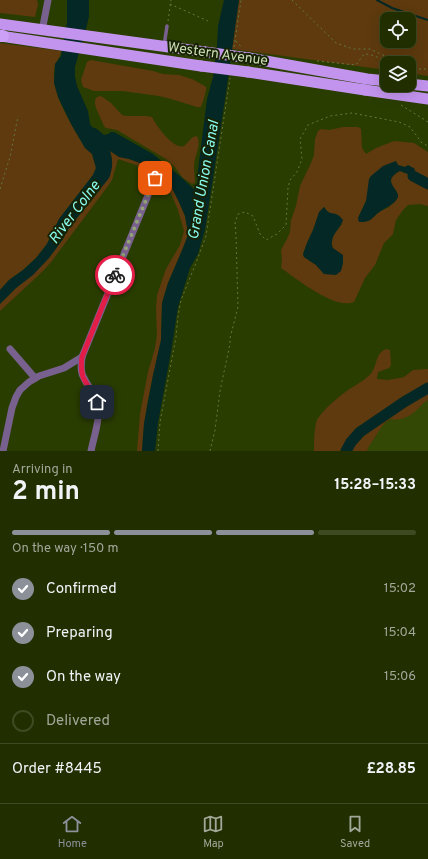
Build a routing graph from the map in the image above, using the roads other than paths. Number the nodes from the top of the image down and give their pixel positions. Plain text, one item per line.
1 (48, 0) edge
2 (167, 26) road end
3 (1, 33) edge
4 (49, 35) junction
5 (164, 47) junction
6 (380, 80) edge
7 (416, 85) edge
8 (428, 86) edge
9 (428, 99) edge
10 (155, 178) dead end
11 (10, 349) dead end
12 (82, 357) junction
13 (35, 378) junction
14 (2, 451) edge
15 (90, 451) edge

1 - 4 street
2 - 5 lane
3 - 4 highway, Western Avenue
3 - 4 highway, Western Avenue
4 - 5 highway, Western Avenue
4 - 9 highway, Western Avenue, bridge
5 - 6 highway, Western Avenue, bridge
7 - 8 highway
10 - 12 street
11 - 13 street
12 - 13 street
12 - 15 street
13 - 14 street

